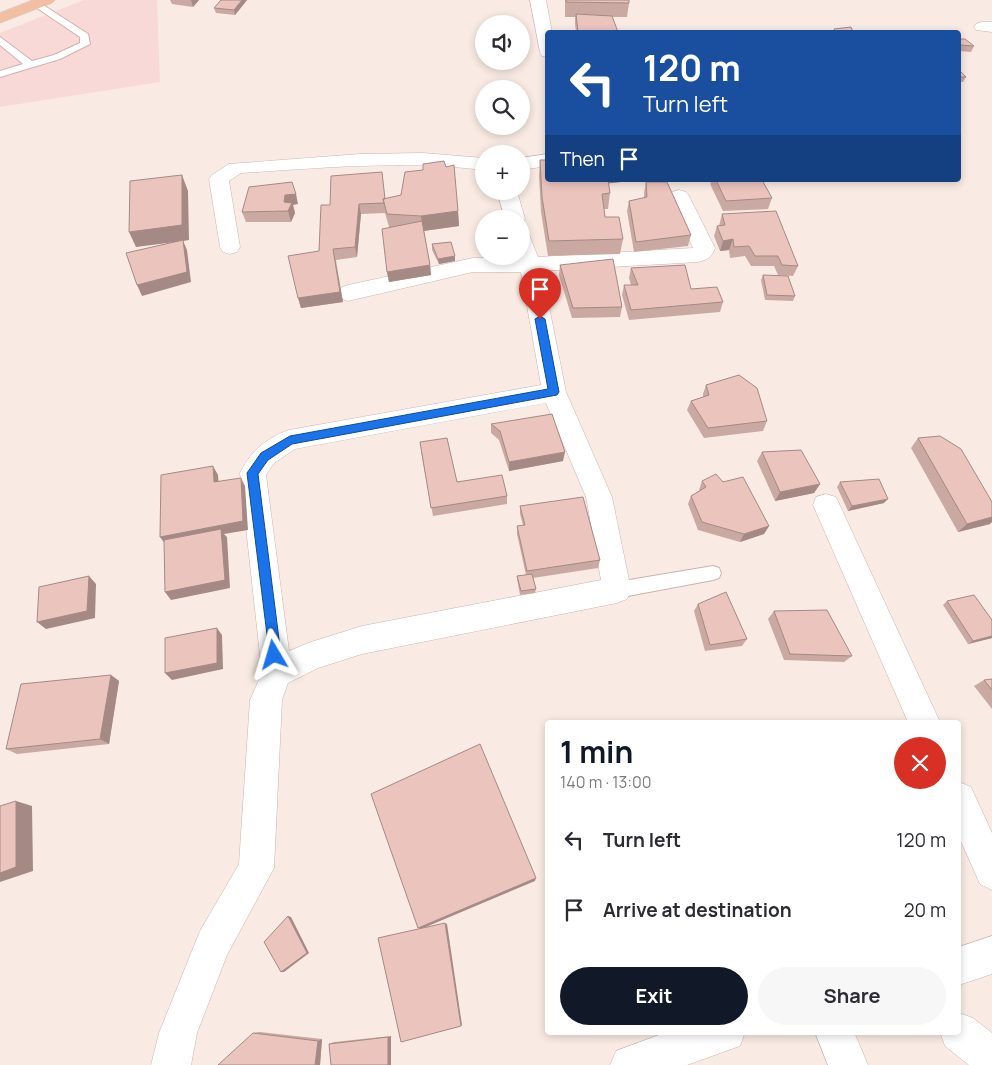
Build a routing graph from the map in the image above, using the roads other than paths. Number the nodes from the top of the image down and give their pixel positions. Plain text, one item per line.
1 (538, 0) edge
2 (42, 2) edge
3 (0, 18) edge
4 (545, 36) edge
5 (0, 40) edge
6 (31, 65) junction
7 (0, 74) edge
8 (545, 161) edge
9 (475, 162) edge
10 (530, 164) edge
11 (679, 196) dead end
12 (230, 247) dead end
13 (530, 251) edge
14 (475, 264) edge
15 (529, 265) edge
16 (348, 293) dead end
17 (554, 392) junction
18 (826, 505) dead end
19 (713, 573) dead end
20 (617, 590) junction
21 (277, 673) junction
22 (923, 720) edge
23 (961, 803) edge
24 (992, 872) edge
25 (992, 955) edge
26 (961, 965) edge
27 (961, 1034) edge
28 (717, 1035) edge
29 (835, 1035) edge
30 (992, 1055) edge
31 (171, 1065) edge
32 (630, 1065) edge
33 (848, 1065) edge

1 - 4 street
2 - 3 main road
2 - 6 lane
5 - 6 lane
6 - 7 lane
8 - 10 street
9 - 12 street
11 - 13 street
14 - 16 street
15 - 17 street
17 - 20 street
17 - 21 street
18 - 22 street
19 - 20 lane
20 - 21 street
21 - 31 street
23 - 24 street
25 - 26 street
27 - 30 street
28 - 32 street
29 - 33 street

